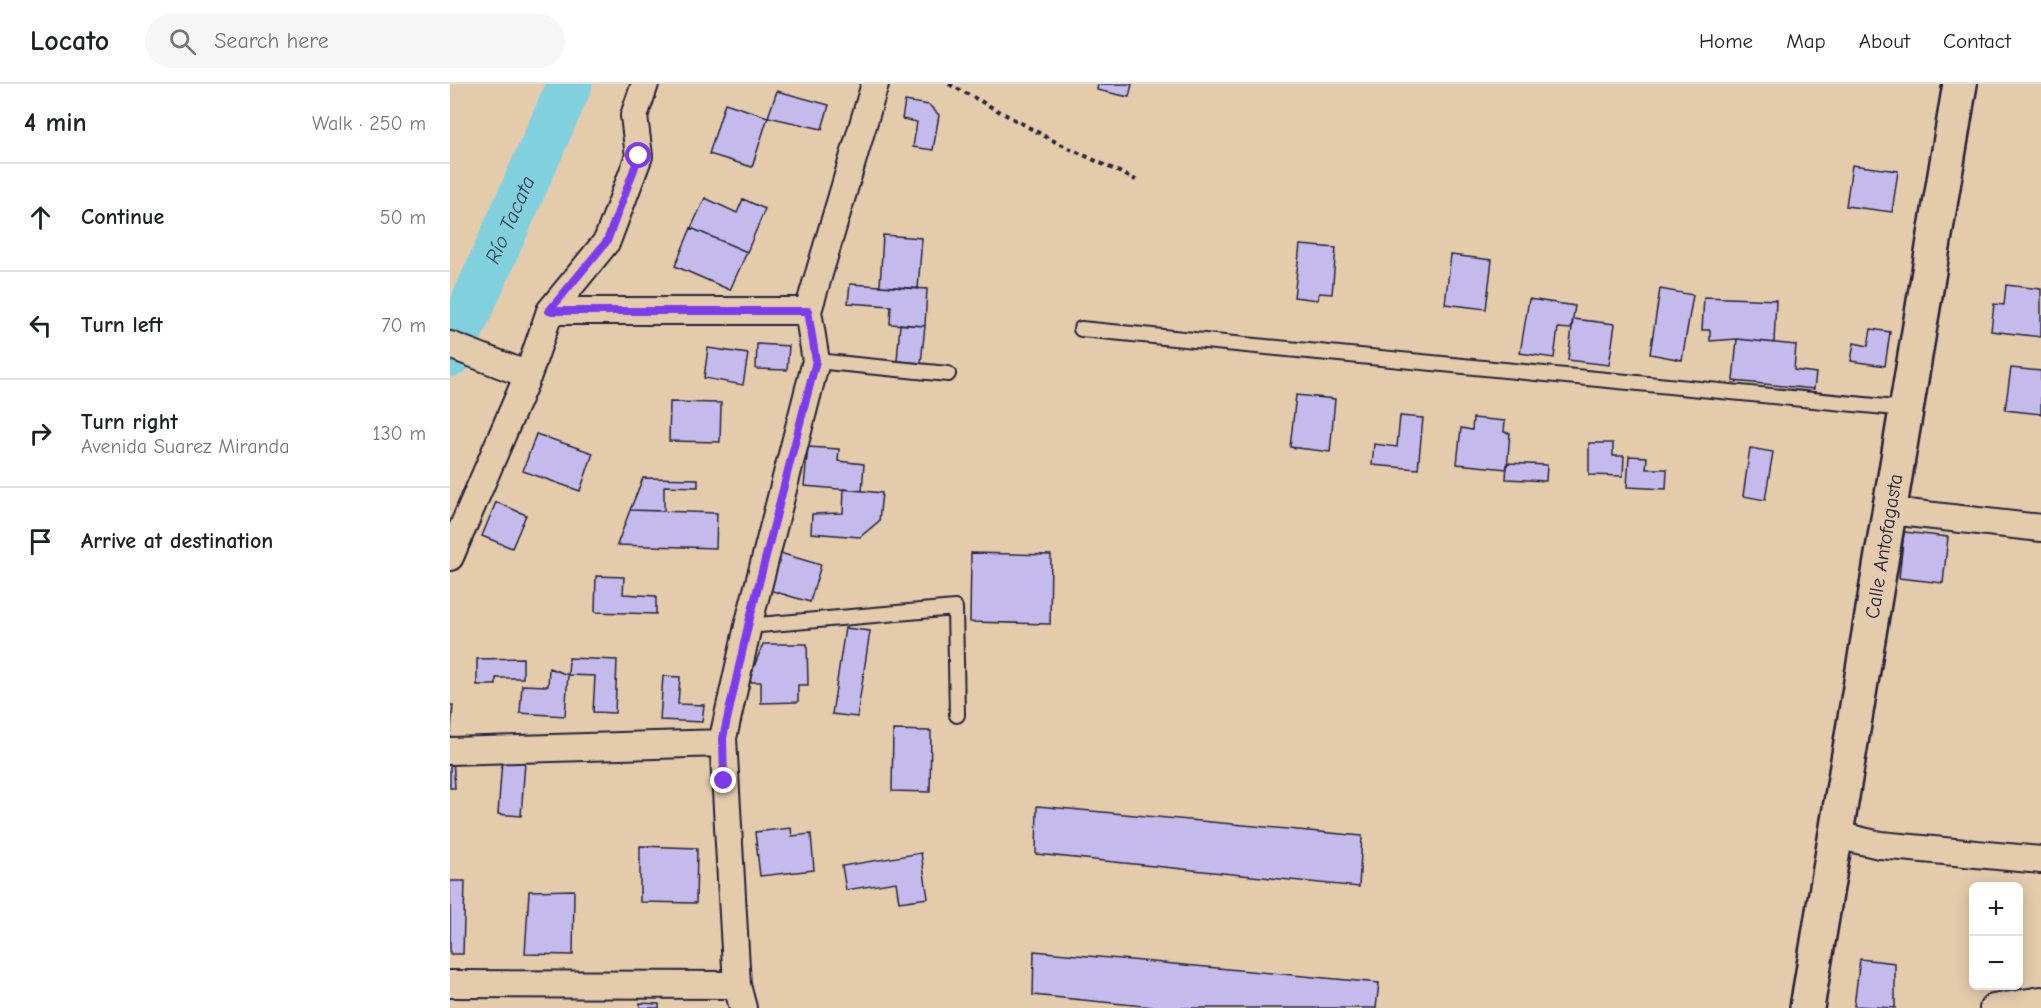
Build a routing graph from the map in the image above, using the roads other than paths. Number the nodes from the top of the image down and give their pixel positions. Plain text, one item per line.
1 (645, 84) edge
2 (875, 84) edge
3 (1960, 84) edge
4 (549, 311) junction
5 (808, 311) junction
6 (1082, 328) dead end
7 (461, 349) edge
8 (816, 361) junction
9 (948, 374) dead end
10 (528, 375) junction
11 (1907, 410) junction
12 (1890, 511) junction
13 (2041, 528) edge
14 (450, 557) edge
15 (748, 626) junction
16 (957, 715) dead end
17 (723, 743) junction
18 (450, 751) edge
19 (1836, 836) junction
20 (2041, 860) edge
21 (450, 984) edge
22 (740, 997) edge
23 (2041, 1000) edge
24 (1807, 1008) edge
25 (1993, 1008) edge

1 - 4 street
2 - 5 street
3 - 11 main road, Calle Antofagasta
4 - 5 street
4 - 10 street
5 - 8 street
6 - 11 lane
7 - 10 street
8 - 9 lane
8 - 15 street
10 - 14 street
11 - 12 main road, Calle Antofagasta
12 - 13 street
12 - 19 main road, Calle Antofagasta
15 - 16 lane
15 - 17 street
17 - 18 street
17 - 22 street
19 - 20 street
19 - 24 main road, Calle Antofagasta
21 - 22 street
23 - 25 street

